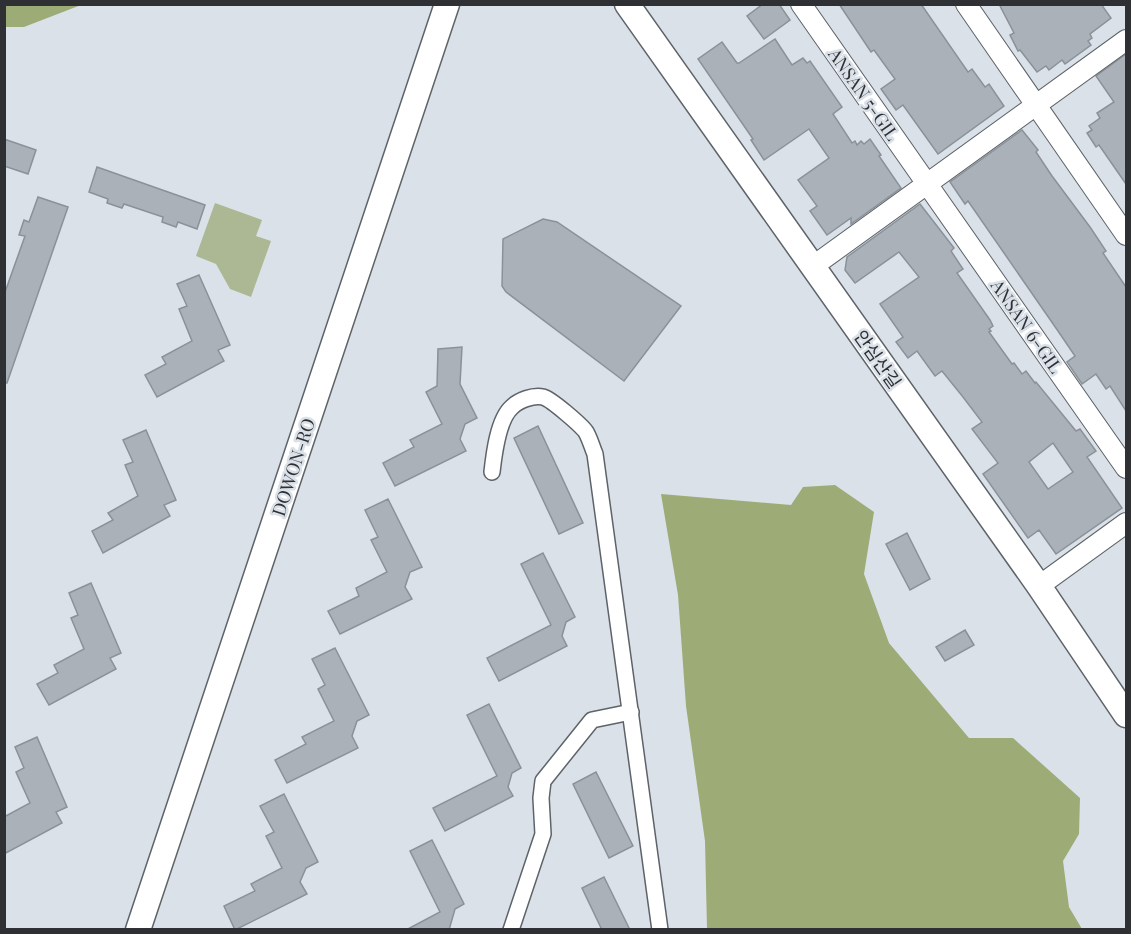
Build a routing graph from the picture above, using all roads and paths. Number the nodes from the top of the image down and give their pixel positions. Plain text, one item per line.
1 (447, 4) edge
2 (627, 4) edge
3 (801, 4) edge
4 (966, 4) edge
5 (1126, 40) edge
6 (1036, 105) junction
7 (927, 184) junction
8 (1126, 235) edge
9 (812, 267) junction
10 (1126, 468) edge
11 (492, 472) dead end
12 (1126, 523) edge
13 (1039, 586) junction
14 (631, 712) junction
15 (1126, 715) edge
16 (138, 930) edge
17 (511, 930) edge
18 (660, 930) edge

1 - 16 street, DOWON-RO
2 - 9 street, 안심산길
3 - 7 street, ANSAN 5-GIL
4 - 6 street
5 - 6 street
6 - 7 street
6 - 8 street
7 - 9 street
7 - 10 street, ANSAN 6-GIL
9 - 13 street, 안심산길
11 - 14 street
12 - 13 street
13 - 15 street, 안심산길
14 - 17 street
14 - 18 street

